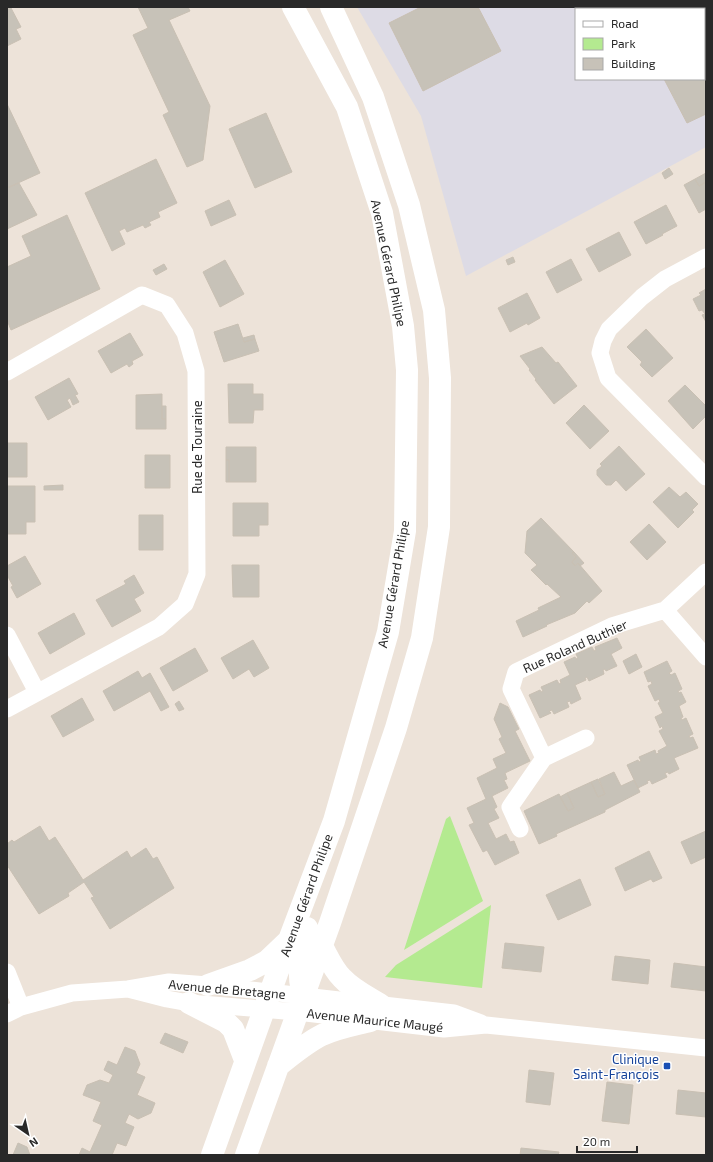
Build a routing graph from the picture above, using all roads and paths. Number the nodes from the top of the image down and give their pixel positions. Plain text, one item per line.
1 (293, 7) edge
2 (331, 7) edge
3 (706, 257) edge
4 (7, 372) edge
5 (706, 477) edge
6 (706, 572) edge
7 (665, 610) junction
8 (7, 635) edge
9 (706, 657) edge
10 (38, 692) junction
11 (7, 709) edge
12 (586, 738) dead end
13 (544, 758) junction
14 (520, 828) dead end
15 (303, 903) junction
16 (289, 940) junction
17 (322, 946) junction
18 (7, 972) edge
19 (208, 985) junction
20 (128, 989) junction
21 (264, 998) junction
22 (189, 1003) junction
23 (303, 1007) junction
24 (14, 1011) edge
25 (376, 1013) junction
26 (706, 1048) edge
27 (245, 1060) junction
28 (278, 1066) junction
29 (260, 1113) junction
30 (212, 1155) edge
31 (246, 1155) edge

1 - 15 main road, Avenue Gérard Philipe
2 - 17 main road
3 - 5 street
4 - 10 street, Rue de Touraine
6 - 7 street
7 - 9 street
7 - 13 street, Rue Roland Buthier
8 - 10 street
10 - 11 street, Rue de Touraine
12 - 13 street
13 - 14 street
15 - 16 main road, Avenue Gérard Philipe
15 - 23 main road
16 - 19 main road
16 - 21 main road, Avenue Gérard Philipe
17 - 23 main road
17 - 25 main road
18 - 24 street
19 - 20 street, Avenue de Bretagne
19 - 21 street, Avenue de Bretagne
20 - 22 street, Avenue de Bretagne
20 - 24 street, Avenue de Bretagne
21 - 22 street, Avenue de Bretagne
21 - 23 street, Avenue de Bretagne
21 - 27 main road, Avenue Gérard Philipe
21 - 29 main road
22 - 27 main road
23 - 25 street, Avenue Maurice Maugé
23 - 28 main road
25 - 26 street, Avenue Maurice Maugé
25 - 28 main road
27 - 30 main road, Avenue Gérard Philipe
28 - 29 main road
29 - 31 main road

